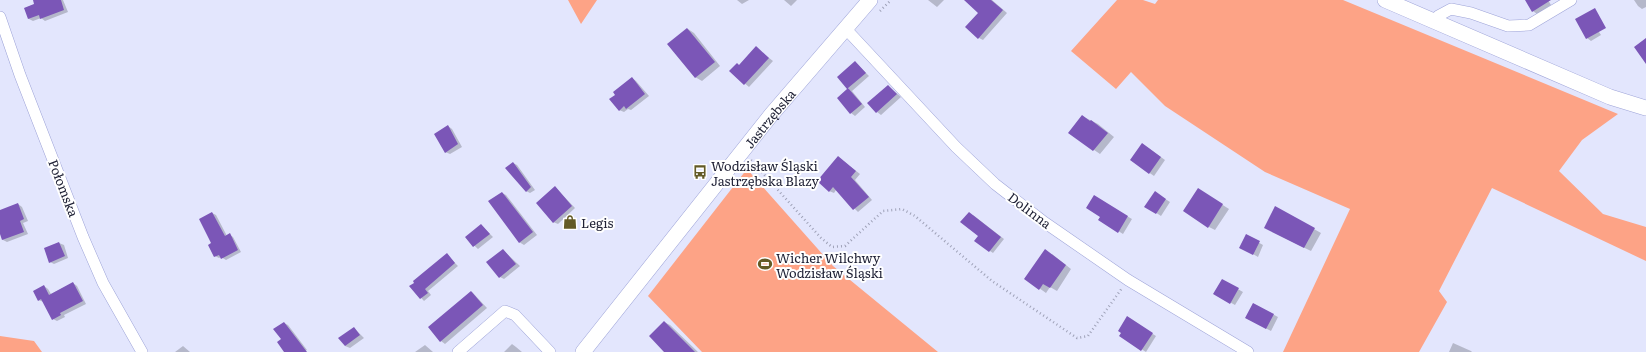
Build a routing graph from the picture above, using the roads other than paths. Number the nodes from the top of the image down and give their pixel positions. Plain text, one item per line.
1 (870, 0) edge
2 (1385, 0) edge
3 (1572, 0) edge
4 (0, 17) edge
5 (1436, 23) junction
6 (845, 28) junction
7 (1646, 108) edge
8 (142, 352) edge
9 (458, 352) edge
10 (550, 352) edge
11 (583, 352) edge
12 (1248, 352) edge

1 - 6 main road, Jastrzębska
2 - 5 main road
3 - 5 street
4 - 8 street, Połomska
5 - 7 main road
6 - 11 main road, Jastrzębska
6 - 12 street, Dolinna
9 - 10 street

